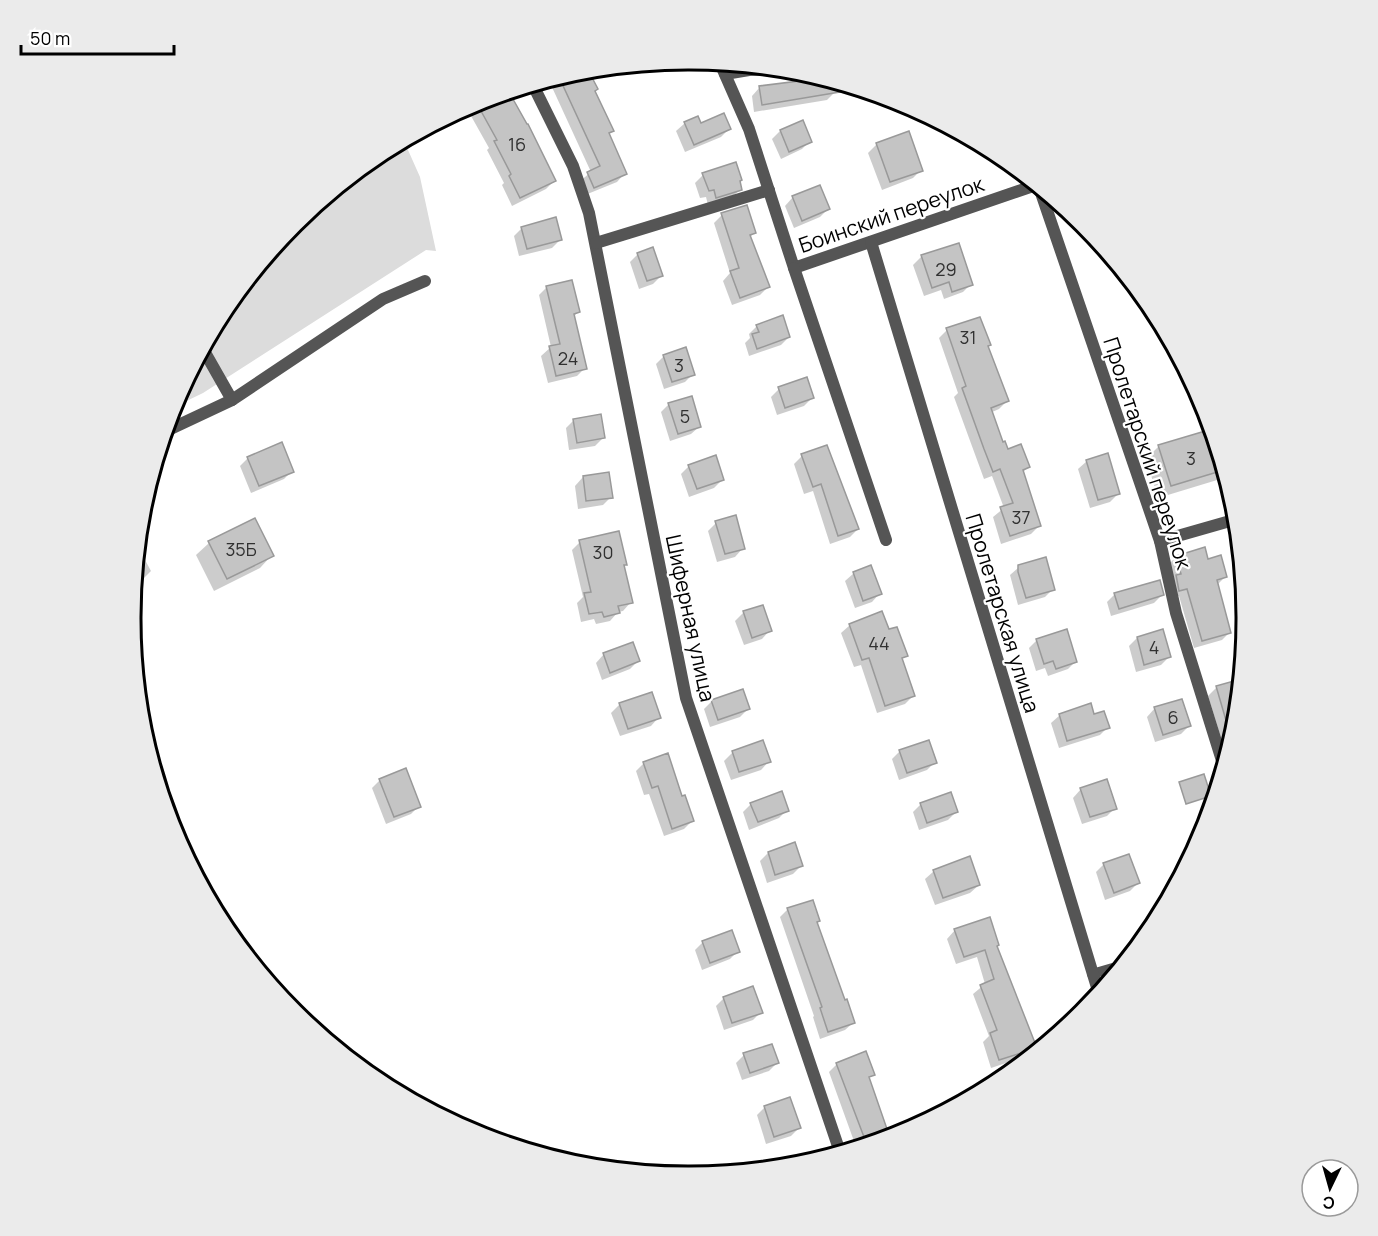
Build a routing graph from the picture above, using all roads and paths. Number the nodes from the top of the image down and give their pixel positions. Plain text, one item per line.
1 (725, 72) edge
2 (537, 92) edge
3 (1029, 189) edge
4 (769, 190) junction
5 (1043, 200) edge
6 (871, 242) junction
7 (596, 243) junction
8 (794, 268) junction
9 (425, 281) dead end
10 (208, 357) edge
11 (232, 400) junction
12 (177, 426) edge
13 (1228, 522) edge
14 (886, 540) dead end
15 (1160, 541) junction
16 (1220, 753) edge
17 (1109, 969) edge
18 (1092, 974) junction
19 (1096, 985) edge
20 (838, 1145) edge

1 - 4 street, Боинский переулок
2 - 7 street, Шиферная улица
3 - 6 street, Боинский переулок
4 - 7 street
4 - 8 street, Боинский переулок
5 - 15 street, Пролетарский переулок
6 - 8 street, Боинский переулок
6 - 18 street, Пролетарская улица
7 - 20 street, Шиферная улица
8 - 14 street
9 - 11 street
10 - 11 street
11 - 12 street
13 - 15 street
15 - 16 street, Пролетарский переулок
17 - 18 lane
18 - 19 street, Пролетарская улица

